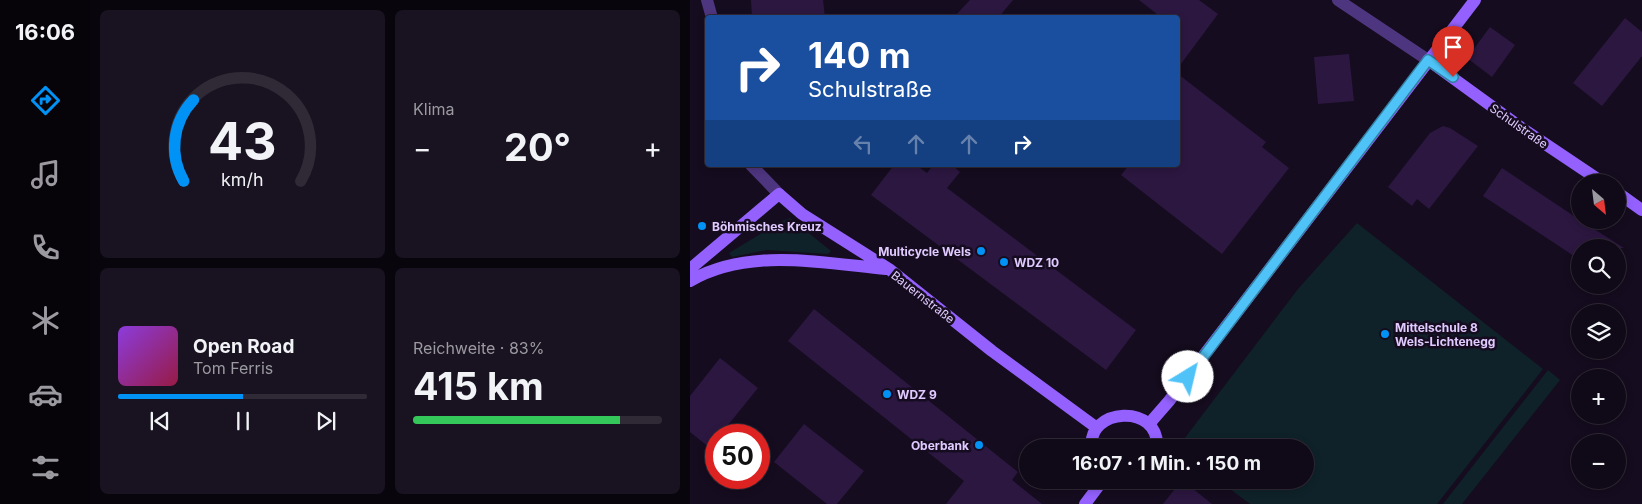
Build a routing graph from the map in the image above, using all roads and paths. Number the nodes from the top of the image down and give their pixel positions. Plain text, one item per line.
1 (707, 0) edge
2 (1338, 0) edge
3 (1475, 0) edge
4 (711, 15) edge
5 (1428, 60) junction
6 (753, 167) edge
7 (1590, 174) edge
8 (779, 194) junction
9 (1626, 199) edge
10 (1642, 210) edge
11 (690, 269) edge
12 (889, 269) junction
13 (690, 280) edge
14 (1149, 424) junction
15 (1097, 428) junction
16 (1093, 439) edge
17 (1156, 439) edge
18 (1096, 489) edge
19 (1085, 504) edge

1 - 4 street
2 - 5 street, Schulstraße
3 - 5 main road
5 - 7 main road, Schulstraße
5 - 14 main road
6 - 8 street, Bauernstraße
8 - 11 main road
8 - 12 main road, Bauernstraße
9 - 10 main road
12 - 13 main road
12 - 15 main road, Bauernstraße
14 - 15 main road
14 - 17 main road
15 - 16 main road
18 - 19 main road

